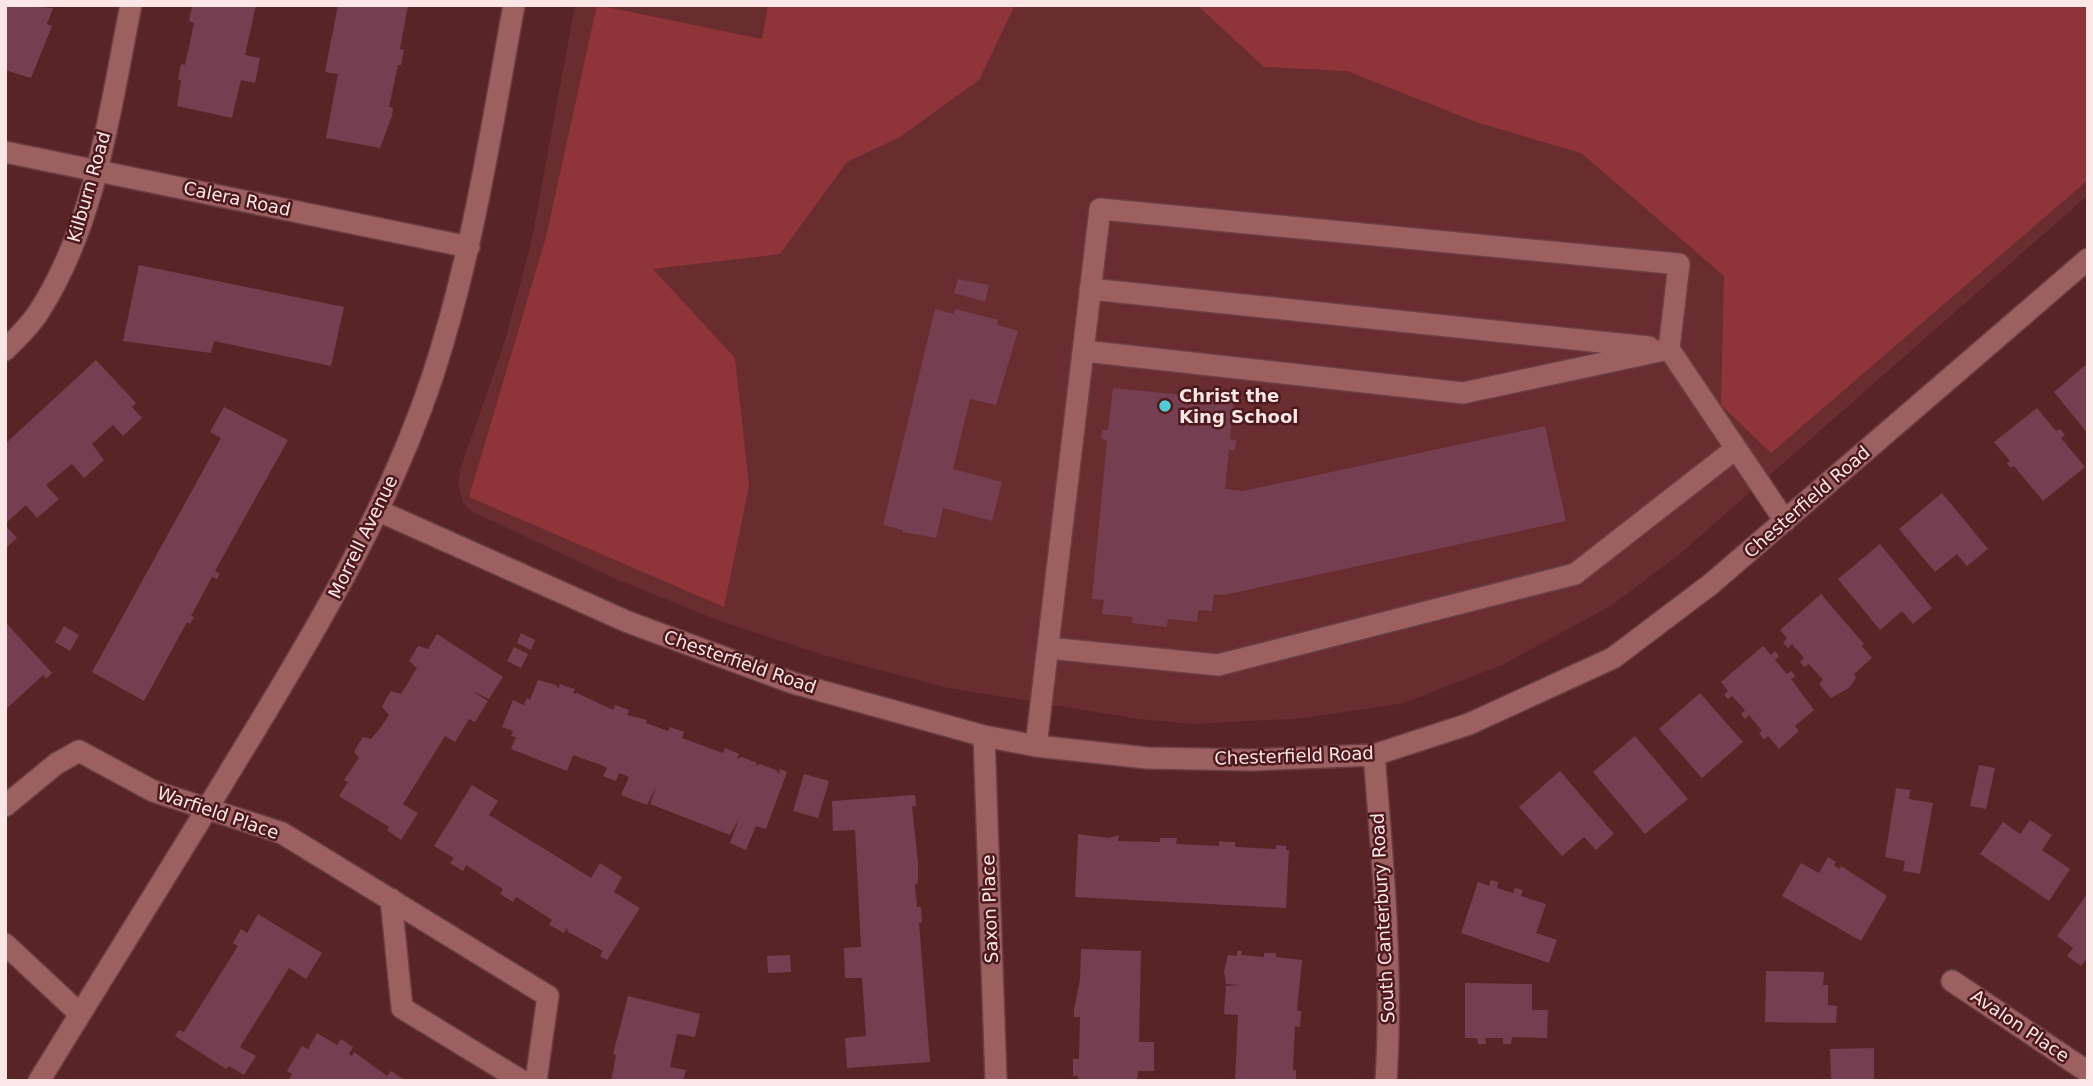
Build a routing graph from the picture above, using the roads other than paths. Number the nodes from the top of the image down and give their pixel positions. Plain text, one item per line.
1 (131, 5) edge
2 (514, 5) edge
3 (5, 152) edge
4 (97, 170) junction
5 (469, 247) junction
6 (2088, 259) edge
7 (1090, 289) junction
8 (1669, 349) junction
9 (5, 351) edge
10 (1084, 351) junction
11 (1734, 450) junction
12 (379, 511) junction
13 (1785, 521) junction
14 (1048, 648) junction
15 (984, 736) junction
16 (1036, 746) junction
17 (1374, 755) junction
18 (5, 806) edge
19 (209, 808) junction
20 (391, 899) junction
21 (5, 944) edge
22 (1952, 981) dead end
23 (80, 1014) junction
24 (2088, 1072) edge
25 (39, 1081) edge
26 (522, 1081) edge
27 (536, 1081) edge
28 (996, 1081) edge
29 (1385, 1081) edge

1 - 4 street, Kilburn Road
2 - 5 street, Morrell Avenue
3 - 4 street, Calera Road
4 - 5 street, Calera Road
4 - 9 street, Kilburn Road
5 - 12 street, Morrell Avenue
6 - 13 street, Chesterfield Road
7 - 8 street
7 - 8 street
7 - 10 street
8 - 10 street
8 - 11 street
10 - 14 street
11 - 13 street
11 - 14 street
12 - 15 street, Chesterfield Road
12 - 19 street, Morrell Avenue
13 - 17 street, Chesterfield Road
14 - 16 street
15 - 16 street, Chesterfield Road
15 - 28 street, Saxon Place
16 - 17 street, Chesterfield Road
17 - 29 street, South Canterbury Road
18 - 19 street, Warfield Place
19 - 20 street, Warfield Place
19 - 23 street, Morrell Avenue
20 - 26 street
20 - 27 street, Warfield Place
21 - 23 street
22 - 24 street, Avalon Place
23 - 25 street, Morrell Avenue

